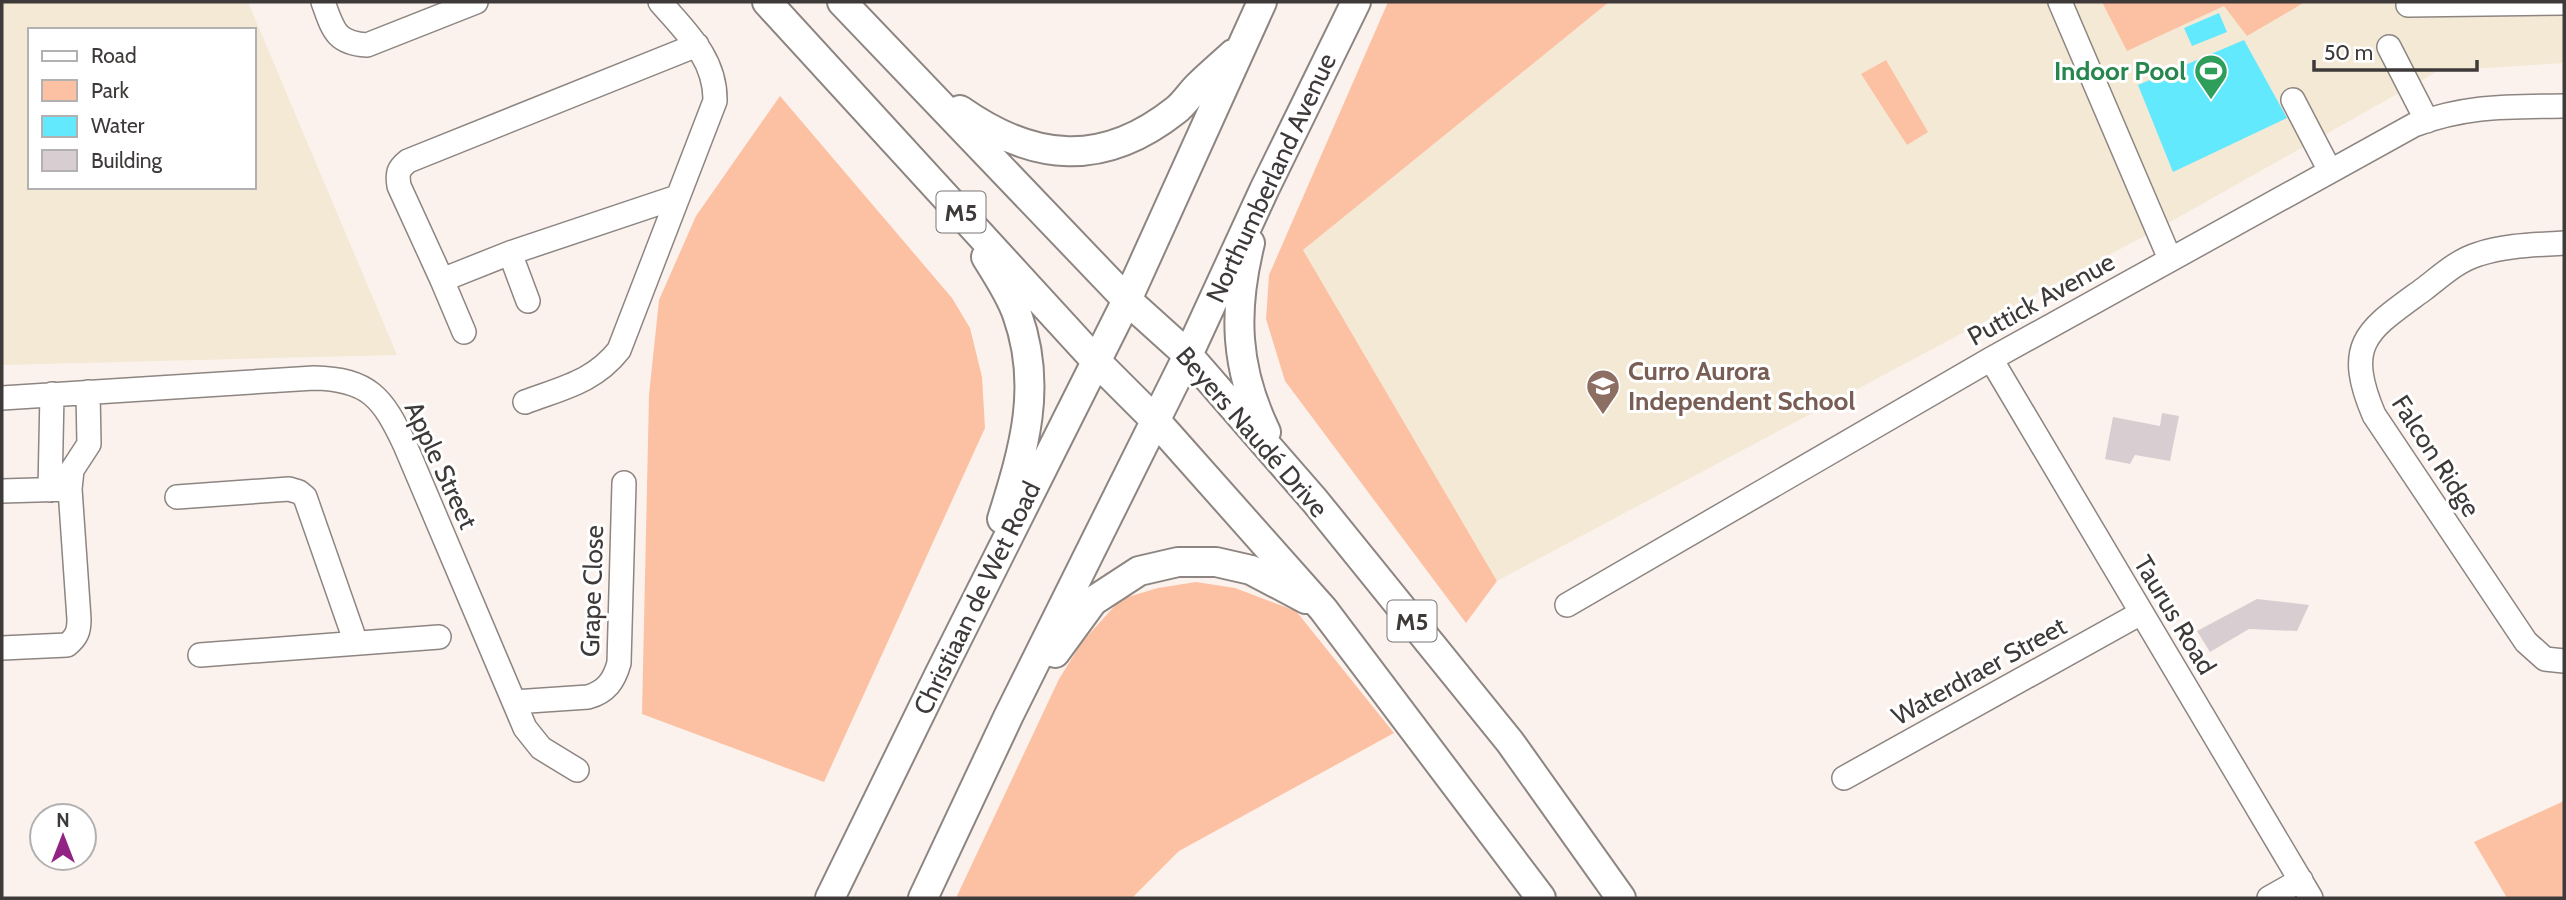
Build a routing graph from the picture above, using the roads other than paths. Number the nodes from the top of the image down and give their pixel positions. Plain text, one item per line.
1 (323, 2) edge
2 (476, 2) edge
3 (660, 2) edge
4 (767, 2) edge
5 (842, 2) edge
6 (1262, 2) edge
7 (1356, 2) edge
8 (2060, 2) edge
9 (2564, 3) edge
10 (2408, 5) dead end
11 (697, 45) junction
12 (1241, 46) junction
13 (2389, 47) dead end
14 (920, 82) junction
15 (2293, 100) dead end
16 (2564, 106) edge
17 (2427, 121) junction
18 (2330, 171) junction
19 (1264, 190) junction
20 (677, 197) junction
21 (955, 206) junction
22 (2564, 243) edge
23 (510, 253) junction
24 (2170, 259) junction
25 (442, 280) junction
26 (1127, 300) junction
27 (528, 301) dead end
28 (464, 332) dead end
29 (1188, 355) junction
30 (1991, 359) junction
31 (1095, 360) junction
32 (88, 392) junction
33 (52, 394) junction
34 (2, 398) edge
35 (525, 402) dead end
36 (1156, 421) junction
37 (1280, 461) junction
38 (624, 483) dead end
39 (60, 490) junction
40 (2, 491) edge
41 (177, 497) dead end
42 (977, 601) junction
43 (1567, 606) dead end
44 (1323, 609) junction
45 (2141, 613) junction
46 (439, 637) dead end
47 (356, 643) junction
48 (2, 648) edge
49 (200, 655) dead end
50 (2564, 661) edge
51 (514, 702) junction
52 (1009, 715) junction
53 (578, 770) dead end
54 (1844, 778) dead end
55 (2306, 889) edge
56 (830, 898) edge
57 (923, 898) edge
58 (1541, 898) edge
59 (1621, 898) edge
60 (2269, 898) edge

1 - 2 street
3 - 11 street
4 - 21 main road, M5
5 - 14 main road, Beyers Naudé Drive / M5
6 - 12 main road
7 - 19 main road, Northumberland Avenue
8 - 24 street
9 - 10 street
11 - 20 street
11 - 25 street
12 - 14 main road
12 - 26 main road
13 - 17 street
14 - 26 main road, Beyers Naudé Drive / M5
15 - 18 street
16 - 17 street, Puttick Avenue
17 - 18 street, Puttick Avenue
18 - 24 street, Puttick Avenue
19 - 29 main road, Northumberland Avenue
19 - 37 main road
20 - 23 street
20 - 35 street
21 - 31 main road, M5
21 - 42 main road
22 - 50 street, Falcon Ridge
23 - 25 street
23 - 27 street
24 - 30 street, Puttick Avenue
25 - 28 street
26 - 29 main road, Beyers Naudé Drive / M5
26 - 31 main road, Christiaan de Wet Road
29 - 36 main road
29 - 37 main road, Beyers Naudé Drive / M5
30 - 43 street, Puttick Avenue
30 - 45 street, Taurus Road
31 - 36 main road, M5
31 - 42 main road, Christiaan de Wet Road
32 - 33 street, Apple Street
32 - 39 street
32 - 51 street, Apple Street
33 - 34 street, Apple Street
33 - 39 street
36 - 44 main road, M5
36 - 52 main road
37 - 59 main road, Beyers Naudé Drive / M5
38 - 51 street, Grape Close
39 - 40 street
39 - 48 street
41 - 47 street
42 - 56 main road, Christiaan de Wet Road
44 - 52 main road
44 - 58 main road, M5
45 - 54 street, Waterdraer Street
45 - 55 street, Taurus Road
46 - 47 street
47 - 49 street
51 - 53 street, Apple Street
52 - 57 main road
55 - 60 street

